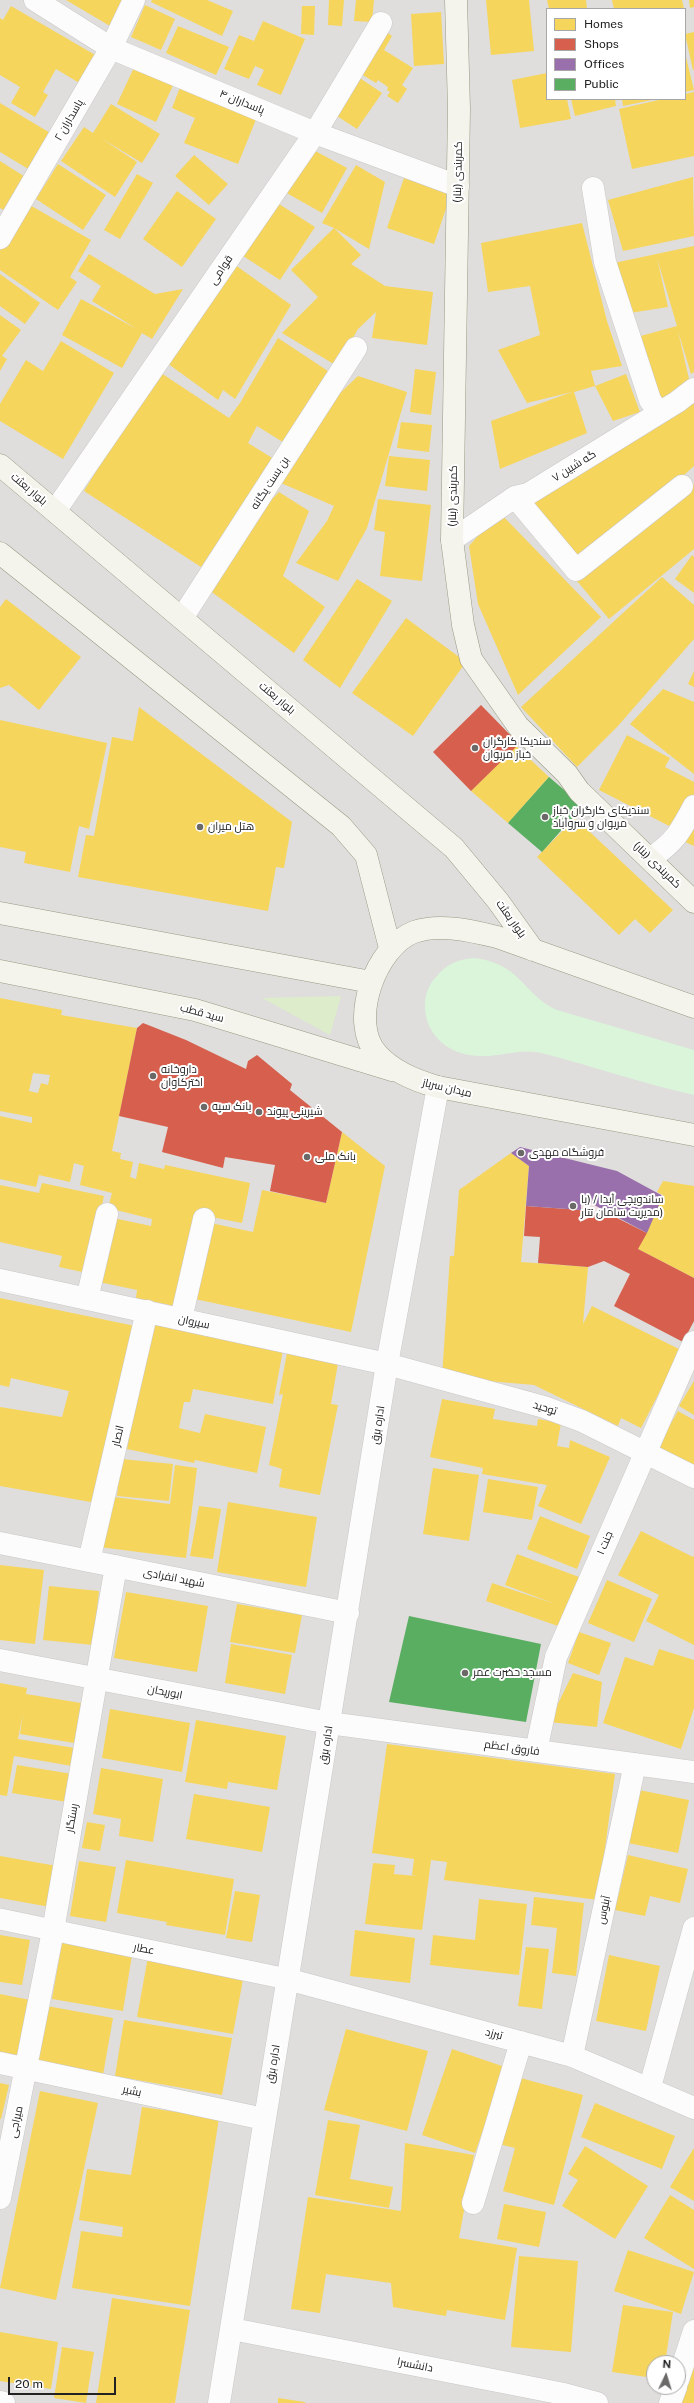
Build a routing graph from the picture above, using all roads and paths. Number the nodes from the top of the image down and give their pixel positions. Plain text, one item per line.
1 (35, 0) edge
2 (134, 0) edge
3 (456, 0) edge
4 (380, 23) dead end
5 (111, 48) junction
6 (315, 133) junction
7 (458, 186) junction
8 (593, 188) dead end
9 (0, 238) edge
10 (356, 348) dead end
11 (693, 391) edge
12 (659, 413) junction
13 (0, 465) edge
14 (682, 486) dead end
15 (515, 497) junction
16 (55, 512) junction
17 (452, 540) junction
18 (0, 553) edge
19 (182, 618) junction
20 (694, 806) edge
21 (651, 858) junction
22 (694, 902) edge
23 (0, 913) edge
24 (390, 948) junction
25 (533, 950) junction
26 (0, 971) edge
27 (371, 982) junction
28 (694, 1007) edge
29 (400, 1072) junction
30 (438, 1087) junction
31 (694, 1135) edge
32 (107, 1214) dead end
33 (204, 1219) dead end
34 (0, 1280) edge
35 (88, 1299) junction
36 (147, 1312) junction
37 (181, 1319) junction
38 (694, 1342) edge
39 (387, 1364) junction
40 (644, 1453) junction
41 (694, 1477) edge
42 (0, 1543) edge
43 (89, 1561) junction
44 (116, 1566) junction
45 (348, 1613) junction
46 (0, 1660) edge
47 (97, 1679) junction
48 (329, 1723) junction
49 (536, 1751) junction
50 (636, 1764) junction
51 (692, 1767) edge
52 (0, 1919) edge
53 (694, 1928) edge
54 (53, 1931) junction
55 (687, 1973) edge
56 (288, 1978) junction
57 (521, 2042) junction
58 (572, 2056) junction
59 (0, 2063) edge
60 (27, 2068) junction
61 (650, 2087) junction
62 (694, 2108) edge
63 (264, 2119) junction
64 (0, 2198) edge
65 (473, 2203) dead end
66 (232, 2329) junction
67 (694, 2331) edge
68 (686, 2356) edge
69 (563, 2399) edge
70 (0, 2402) edge
71 (4, 2403) edge
72 (219, 2403) edge
73 (597, 2403) edge

1 - 5 street, پاسداران ۴
2 - 5 street, پاسداران ۲
3 - 7 street, کمربندی (بنار)
4 - 6 street, قوامی
5 - 6 street, پاسداران ۴
5 - 9 street, پاسداران ۲
6 - 7 street, پاسداران ۴
6 - 16 street, قوامی
7 - 17 street, کمربندی (بنار)
8 - 12 street
10 - 19 street, بن بست یگانه
11 - 12 street, گه شبین ۷
12 - 15 street, گه شبین ۷
13 - 16 street, بلوار بعثت
14 - 15 street
15 - 17 street, گه شبین ۷
16 - 19 street, بلوار بعثت
17 - 21 street, کمربندی (بنار)
18 - 24 street
19 - 25 street, بلوار بعثت
20 - 21 street
21 - 22 street, کمربندی (بنار)
23 - 27 street
24 - 25 street, میدان سرباز
24 - 27 street, میدان سرباز
25 - 28 street, میدان سرباز
26 - 29 street, سید قطب
27 - 29 street, میدان سرباز
29 - 30 street, میدان سرباز
30 - 31 street, میدان سرباز
30 - 39 street, اداره برق
32 - 35 street
33 - 37 street
34 - 35 street, سیروان
35 - 36 street, سیروان
36 - 37 street, سیروان
36 - 43 street, انصار
37 - 39 street, سیروان
38 - 40 street, جنت ۱
39 - 40 street, توحید
39 - 45 street, اداره برق
40 - 41 street, توحید
40 - 49 street, جنت ۱
42 - 43 street, شهید انفرادی
43 - 44 street, شهید انفرادی
44 - 45 street, شهید انفرادی
44 - 47 street, رستگار
45 - 48 street, اداره برق
46 - 47 street, ابوریحان
47 - 48 street, ابوریحان
47 - 54 street, رستگار
48 - 49 street, فاروق اعظم
48 - 56 street, اداره برق
49 - 50 street, فاروق اعظم
50 - 51 street, فاروق اعظم
50 - 58 street, آبنوس
52 - 54 lane, عطار
53 - 55 street
54 - 56 lane, عطار
54 - 60 street, رستگار
55 - 61 street
56 - 57 street, تبرزد
56 - 63 street, اداره برق
57 - 58 street, تبرزد
57 - 65 street
58 - 61 street, تبرزد
59 - 60 street, بشیر
60 - 63 street, بشیر
60 - 64 street, میراجی
61 - 62 street, تبرزد
63 - 66 street, اداره برق
66 - 69 street, دانشسرا
66 - 72 street, اداره برق
67 - 68 street
69 - 73 street, دانشسرا
70 - 71 street

